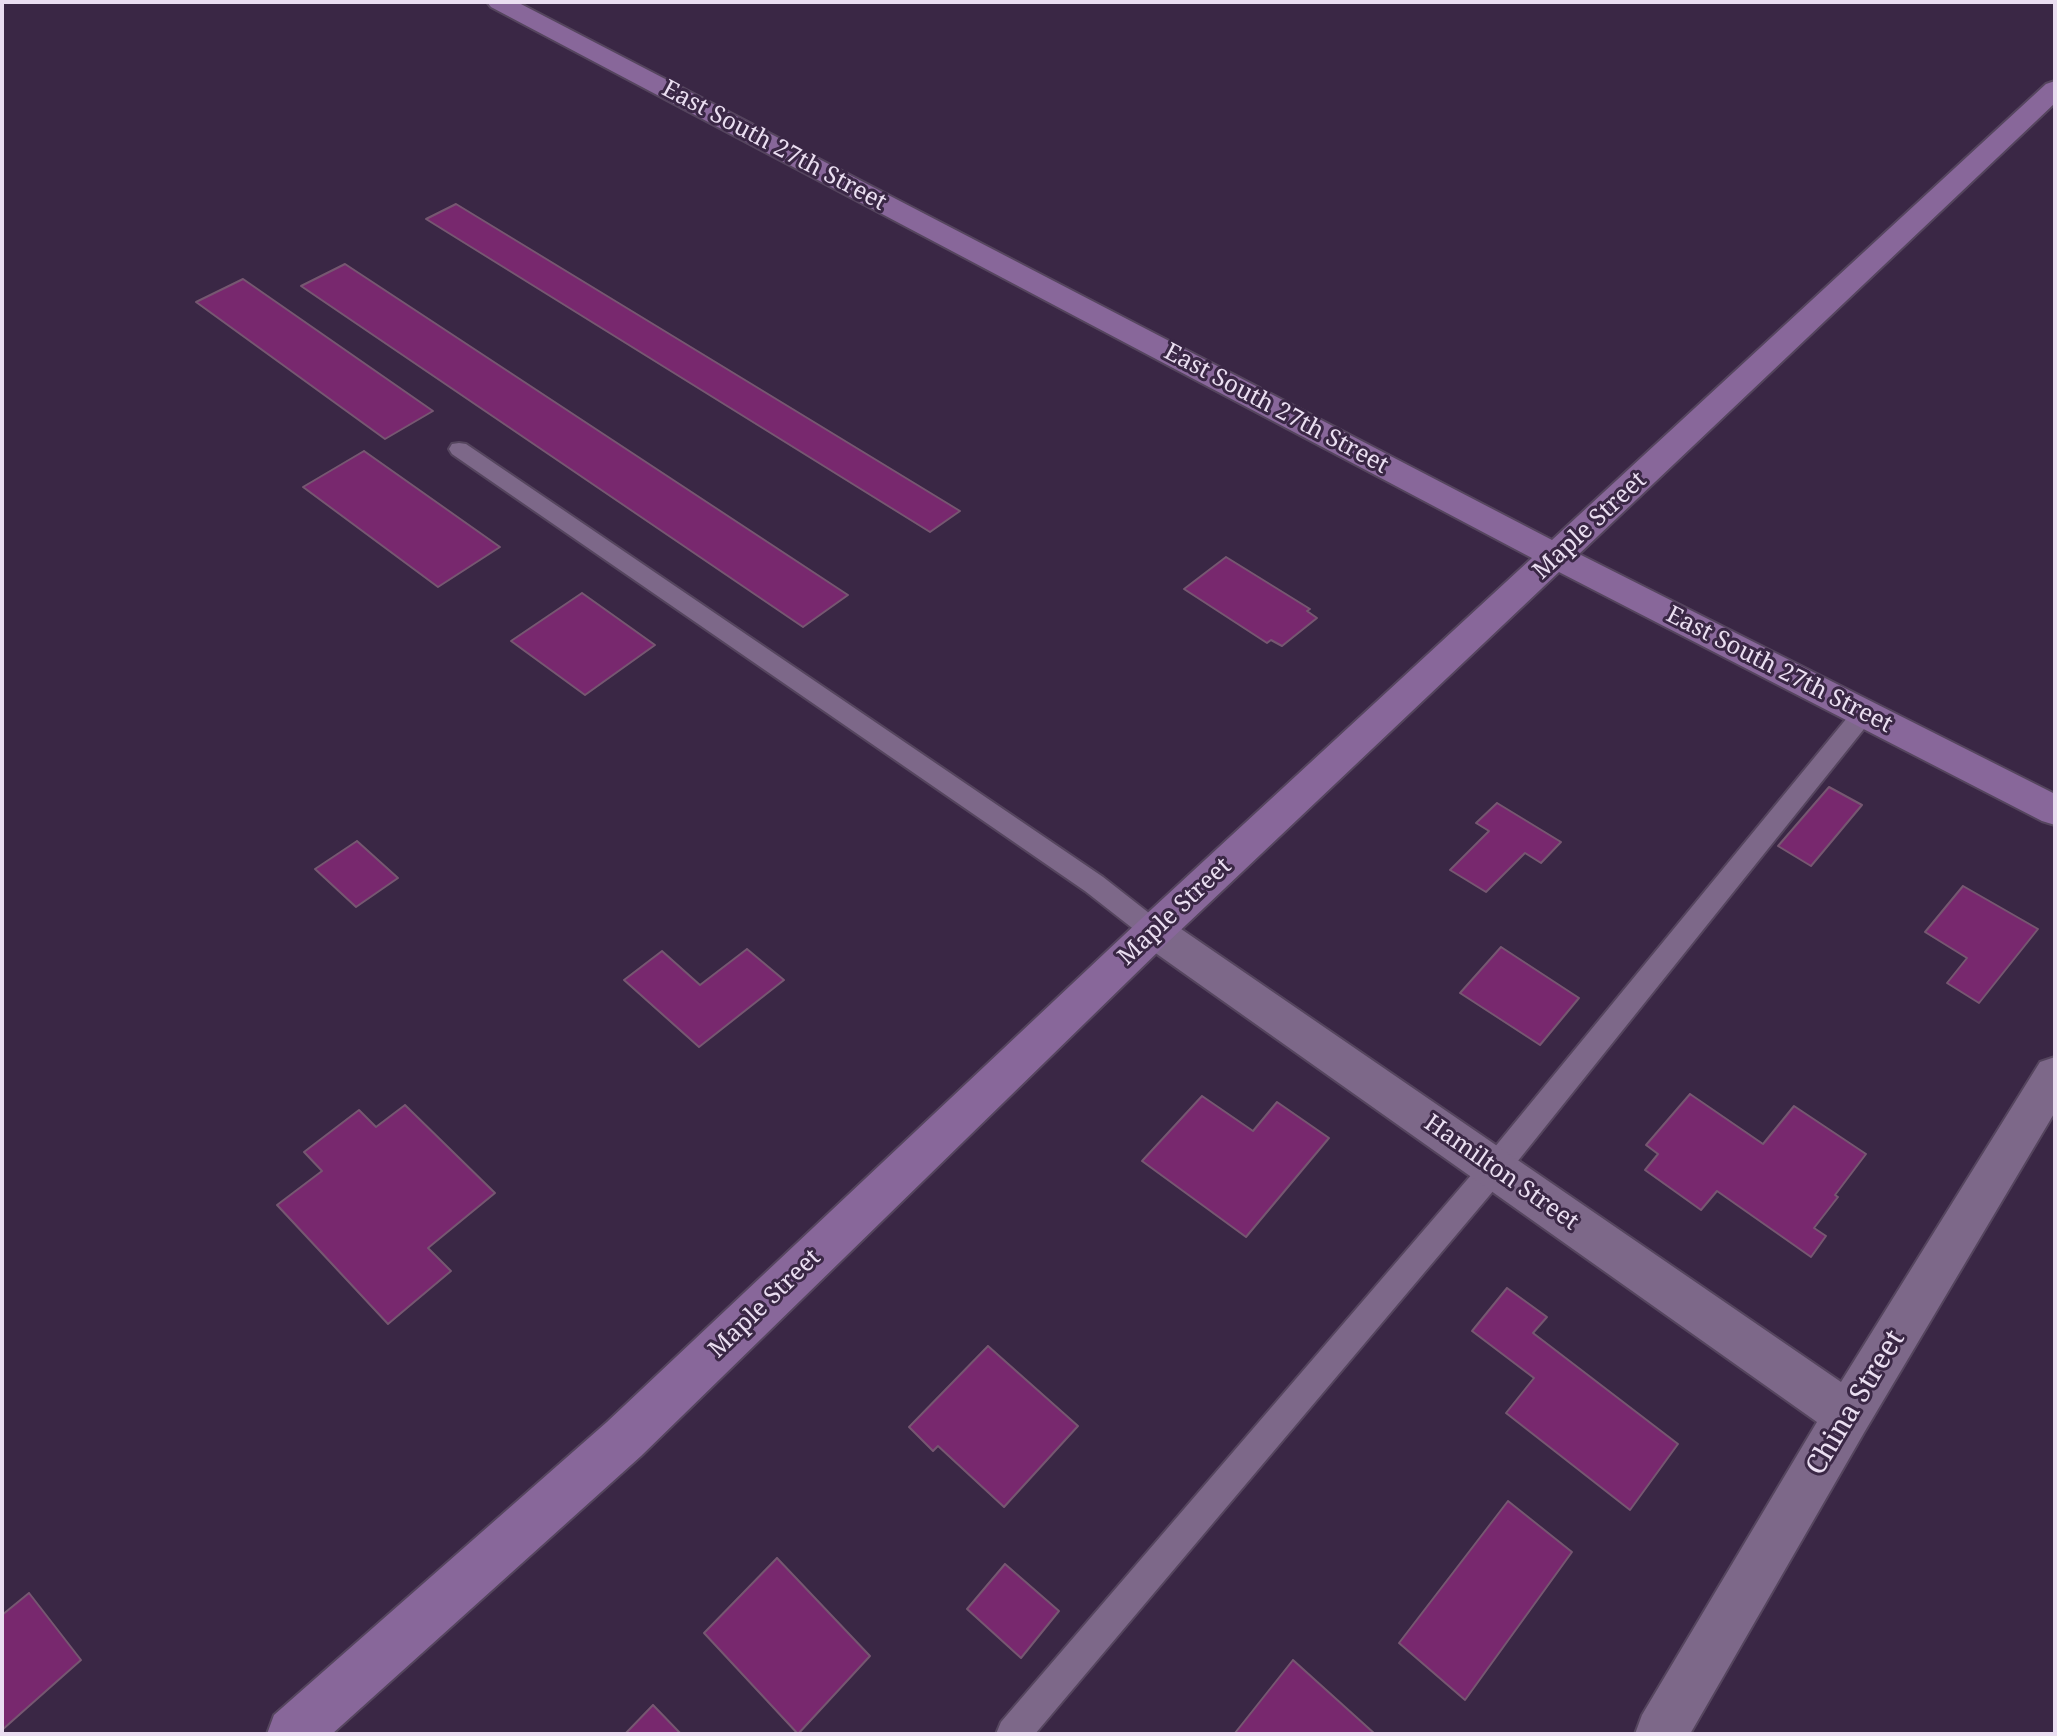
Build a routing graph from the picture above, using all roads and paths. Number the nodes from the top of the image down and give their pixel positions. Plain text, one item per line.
1 (499, 2) edge
2 (2055, 89) edge
3 (459, 449) dead end
4 (1558, 556) junction
5 (1864, 713) junction
6 (2055, 811) edge
7 (1154, 931) junction
8 (2055, 1075) edge
9 (1495, 1168) junction
10 (1848, 1415) junction
11 (293, 1734) edge
12 (1013, 1734) edge
13 (1661, 1734) edge

1 - 4 main road, East South 27th Street
2 - 4 main road, Maple Street
3 - 7 lane
4 - 5 main road, East South 27th Street
4 - 7 main road, Maple Street
5 - 6 main road, East South 27th Street
5 - 9 lane
7 - 9 street, Hamilton Street
7 - 11 main road, Maple Street
8 - 10 street, China Street
9 - 10 street, Hamilton Street
9 - 12 lane
10 - 13 street, China Street

